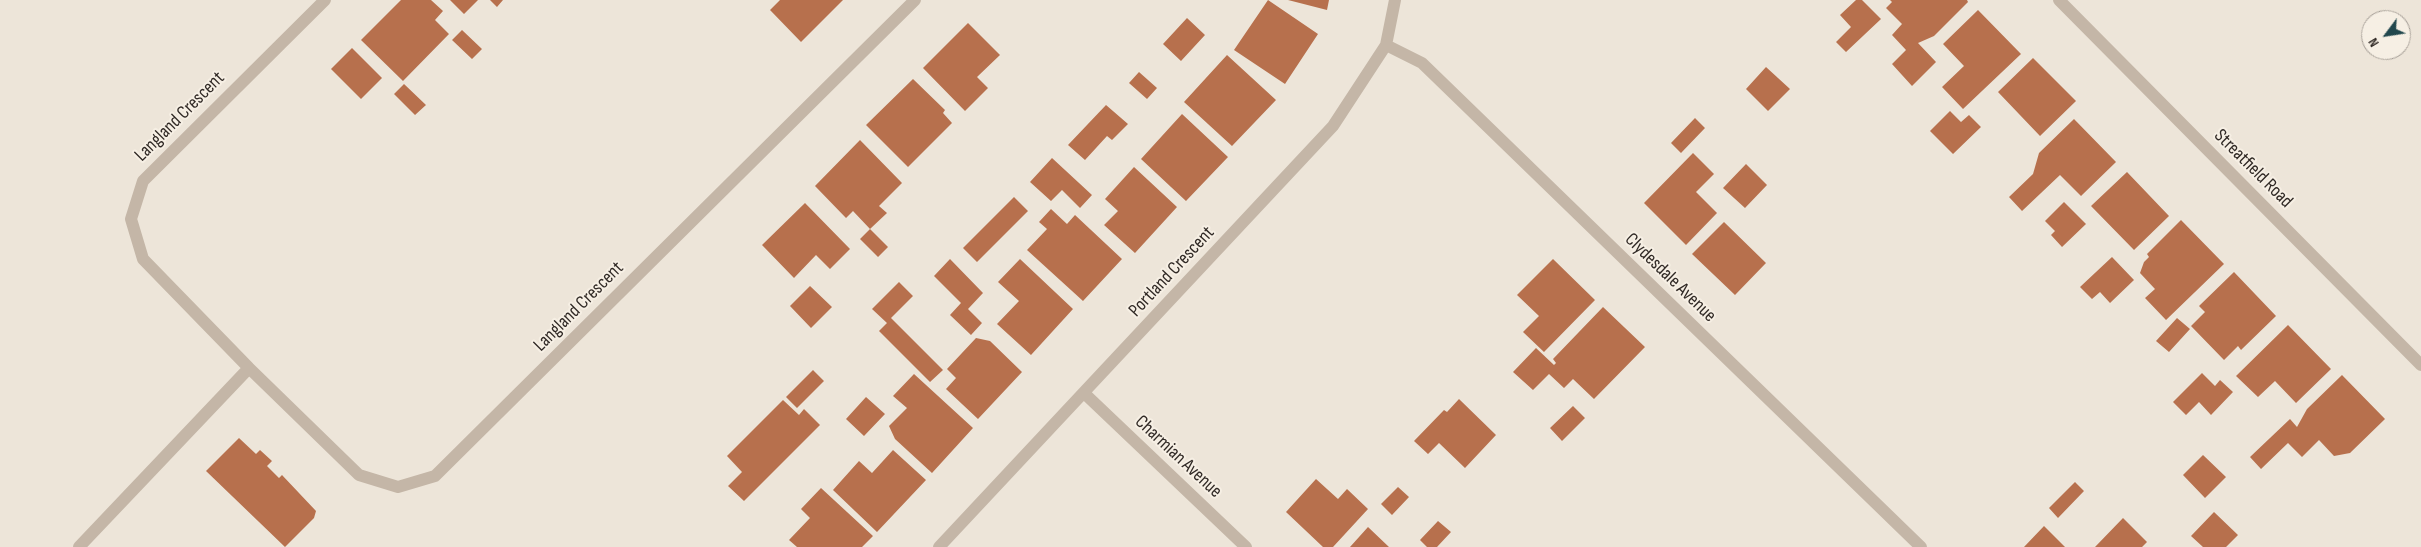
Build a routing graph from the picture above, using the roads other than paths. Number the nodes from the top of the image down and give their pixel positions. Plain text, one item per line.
1 (324, 0) edge
2 (915, 0) edge
3 (1395, 0) edge
4 (2059, 0) edge
5 (1386, 45) junction
6 (2421, 365) edge
7 (249, 368) junction
8 (1084, 393) junction
9 (79, 547) edge
10 (939, 547) edge
11 (1246, 547) edge
12 (1921, 547) edge

1 - 7 street, Langland Crescent
2 - 7 street, Langland Crescent
3 - 5 street, Portland Crescent
4 - 6 street, Streatfield Road
5 - 8 street, Portland Crescent
5 - 12 street, Clydesdale Avenue
7 - 9 street
8 - 10 street, Portland Crescent
8 - 11 street, Charmian Avenue

